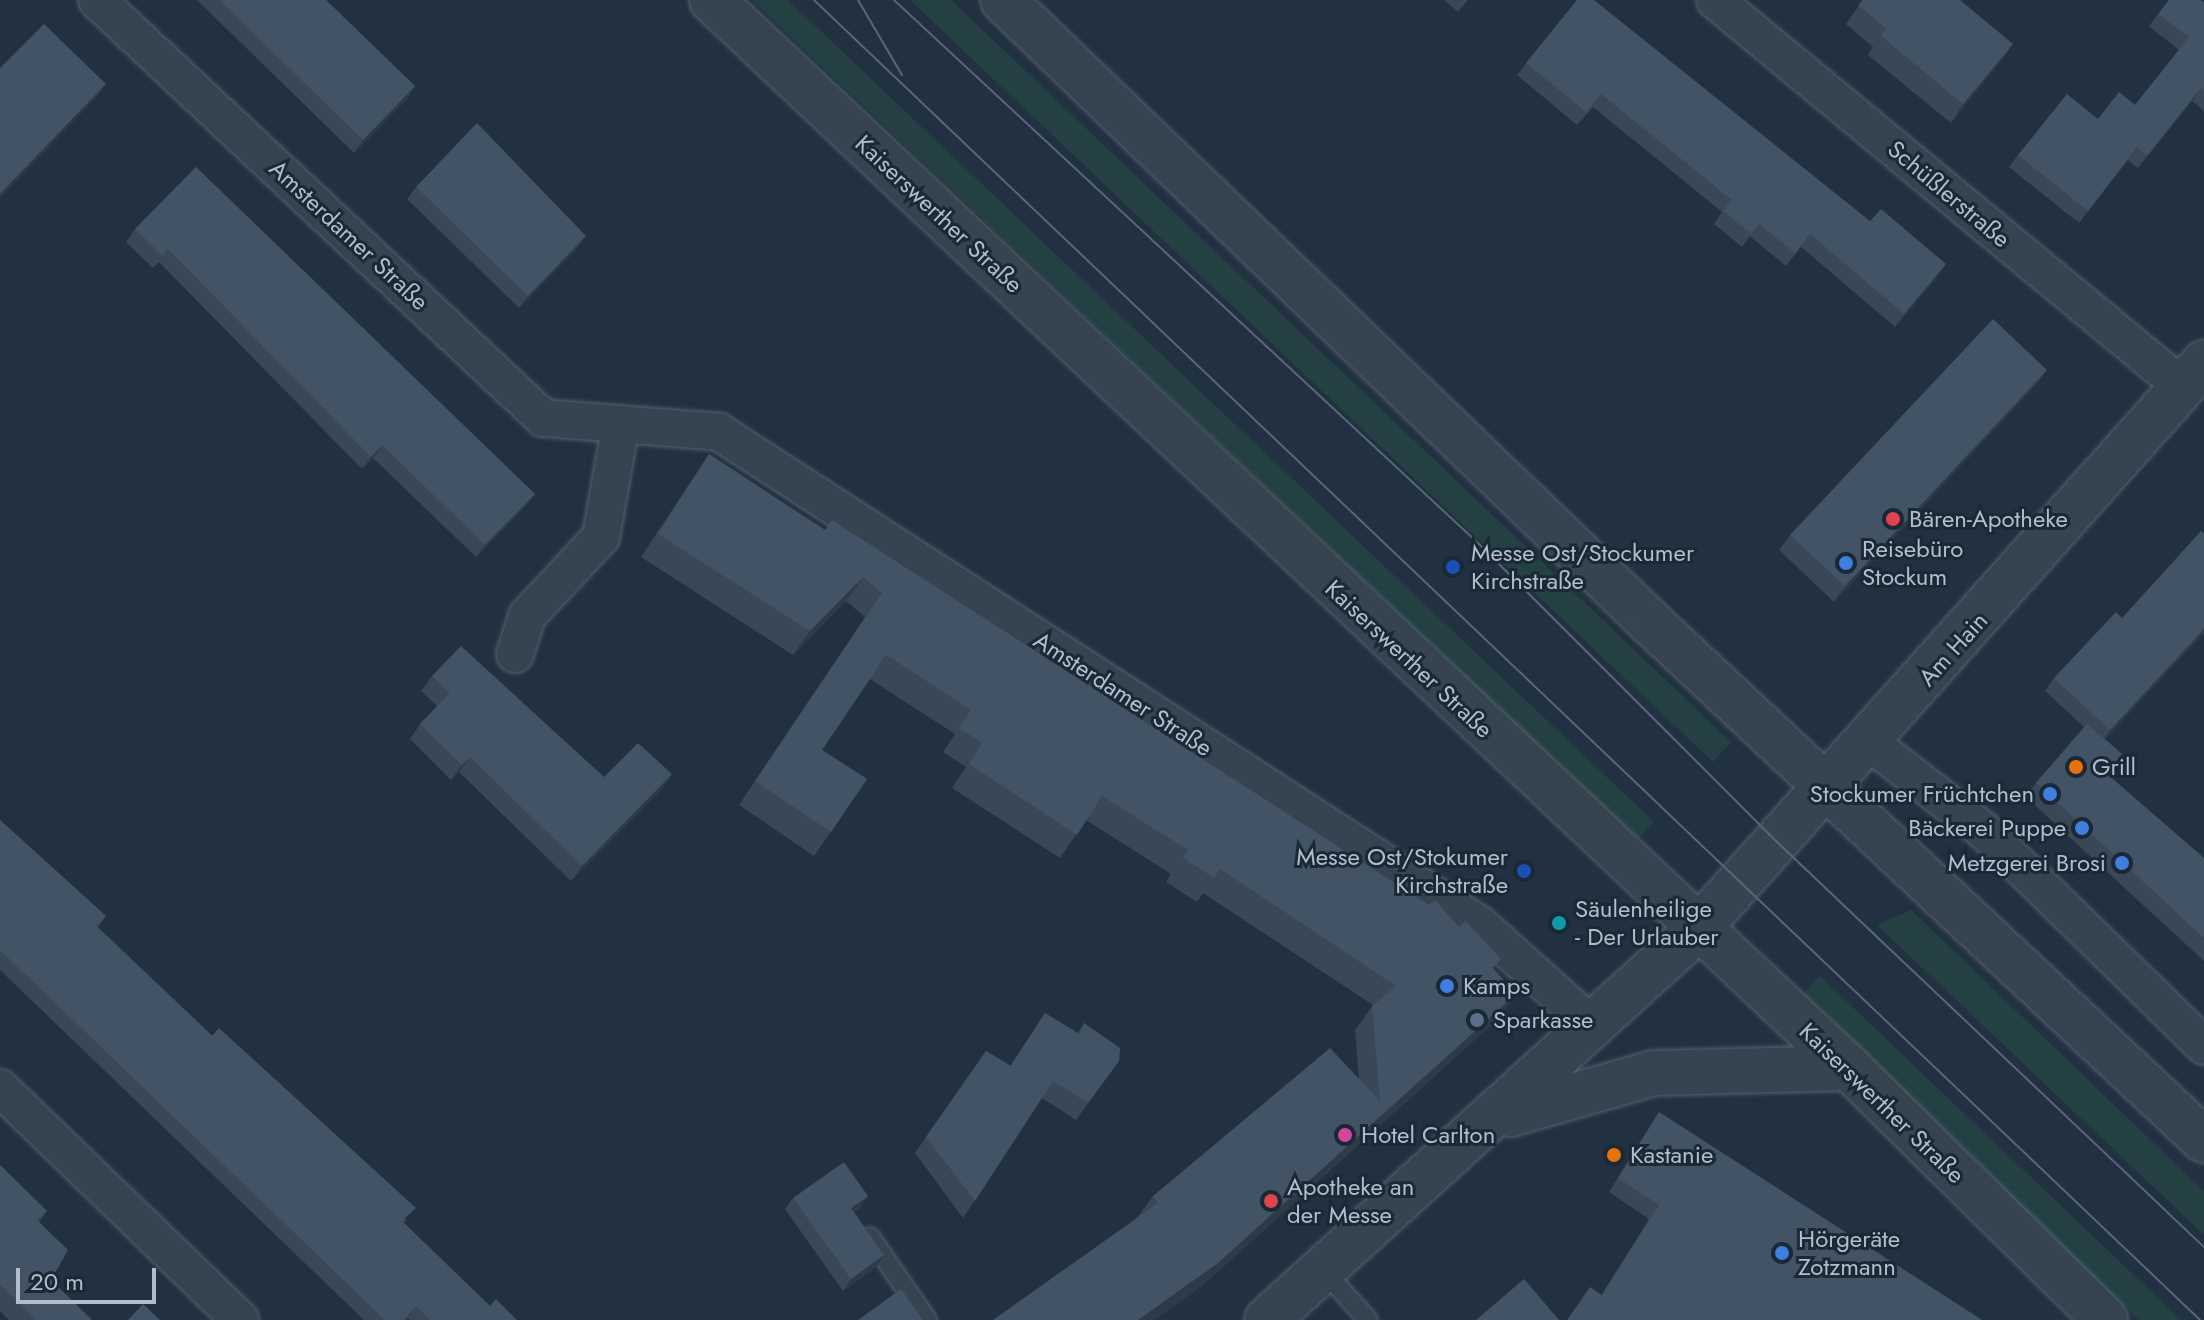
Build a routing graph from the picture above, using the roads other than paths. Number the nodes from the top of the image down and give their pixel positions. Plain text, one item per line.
1 (97, 0) edge
2 (712, 0) edge
3 (1003, 0) edge
4 (1728, 4) edge
5 (2194, 376) edge
6 (621, 424) junction
7 (515, 654) dead end
8 (1869, 742) junction
9 (1826, 789) junction
10 (1697, 930) junction
11 (1607, 1017) junction
12 (2204, 1046) edge
13 (1849, 1068) junction
14 (0, 1088) edge
15 (1578, 1092) junction
16 (1499, 1117) junction
17 (2204, 1140) edge
18 (859, 1222) edge
19 (1323, 1270) junction
20 (240, 1320) edge
21 (927, 1320) edge
22 (1267, 1320) edge
23 (1368, 1320) edge
24 (2105, 1320) edge

1 - 6 street, Amsterdamer Straße
2 - 10 street, Kaiserswerther Straße
3 - 9 street
4 - 5 street, Schüßlerstraße
5 - 8 street, Am Hain
6 - 7 street
6 - 11 street, Amsterdamer Straße
8 - 9 street, Am Hain
8 - 12 street
9 - 10 street, Am Hain
9 - 17 street
10 - 11 street, Am Hain
10 - 13 street, Kaiserswerther Straße
11 - 15 street
11 - 16 street, Am Hain
13 - 15 street
13 - 24 street, Kaiserswerther Straße
14 - 20 street
15 - 16 street
16 - 19 street, Am Hain
18 - 21 lane
19 - 22 street, Am Hain
19 - 23 lane

